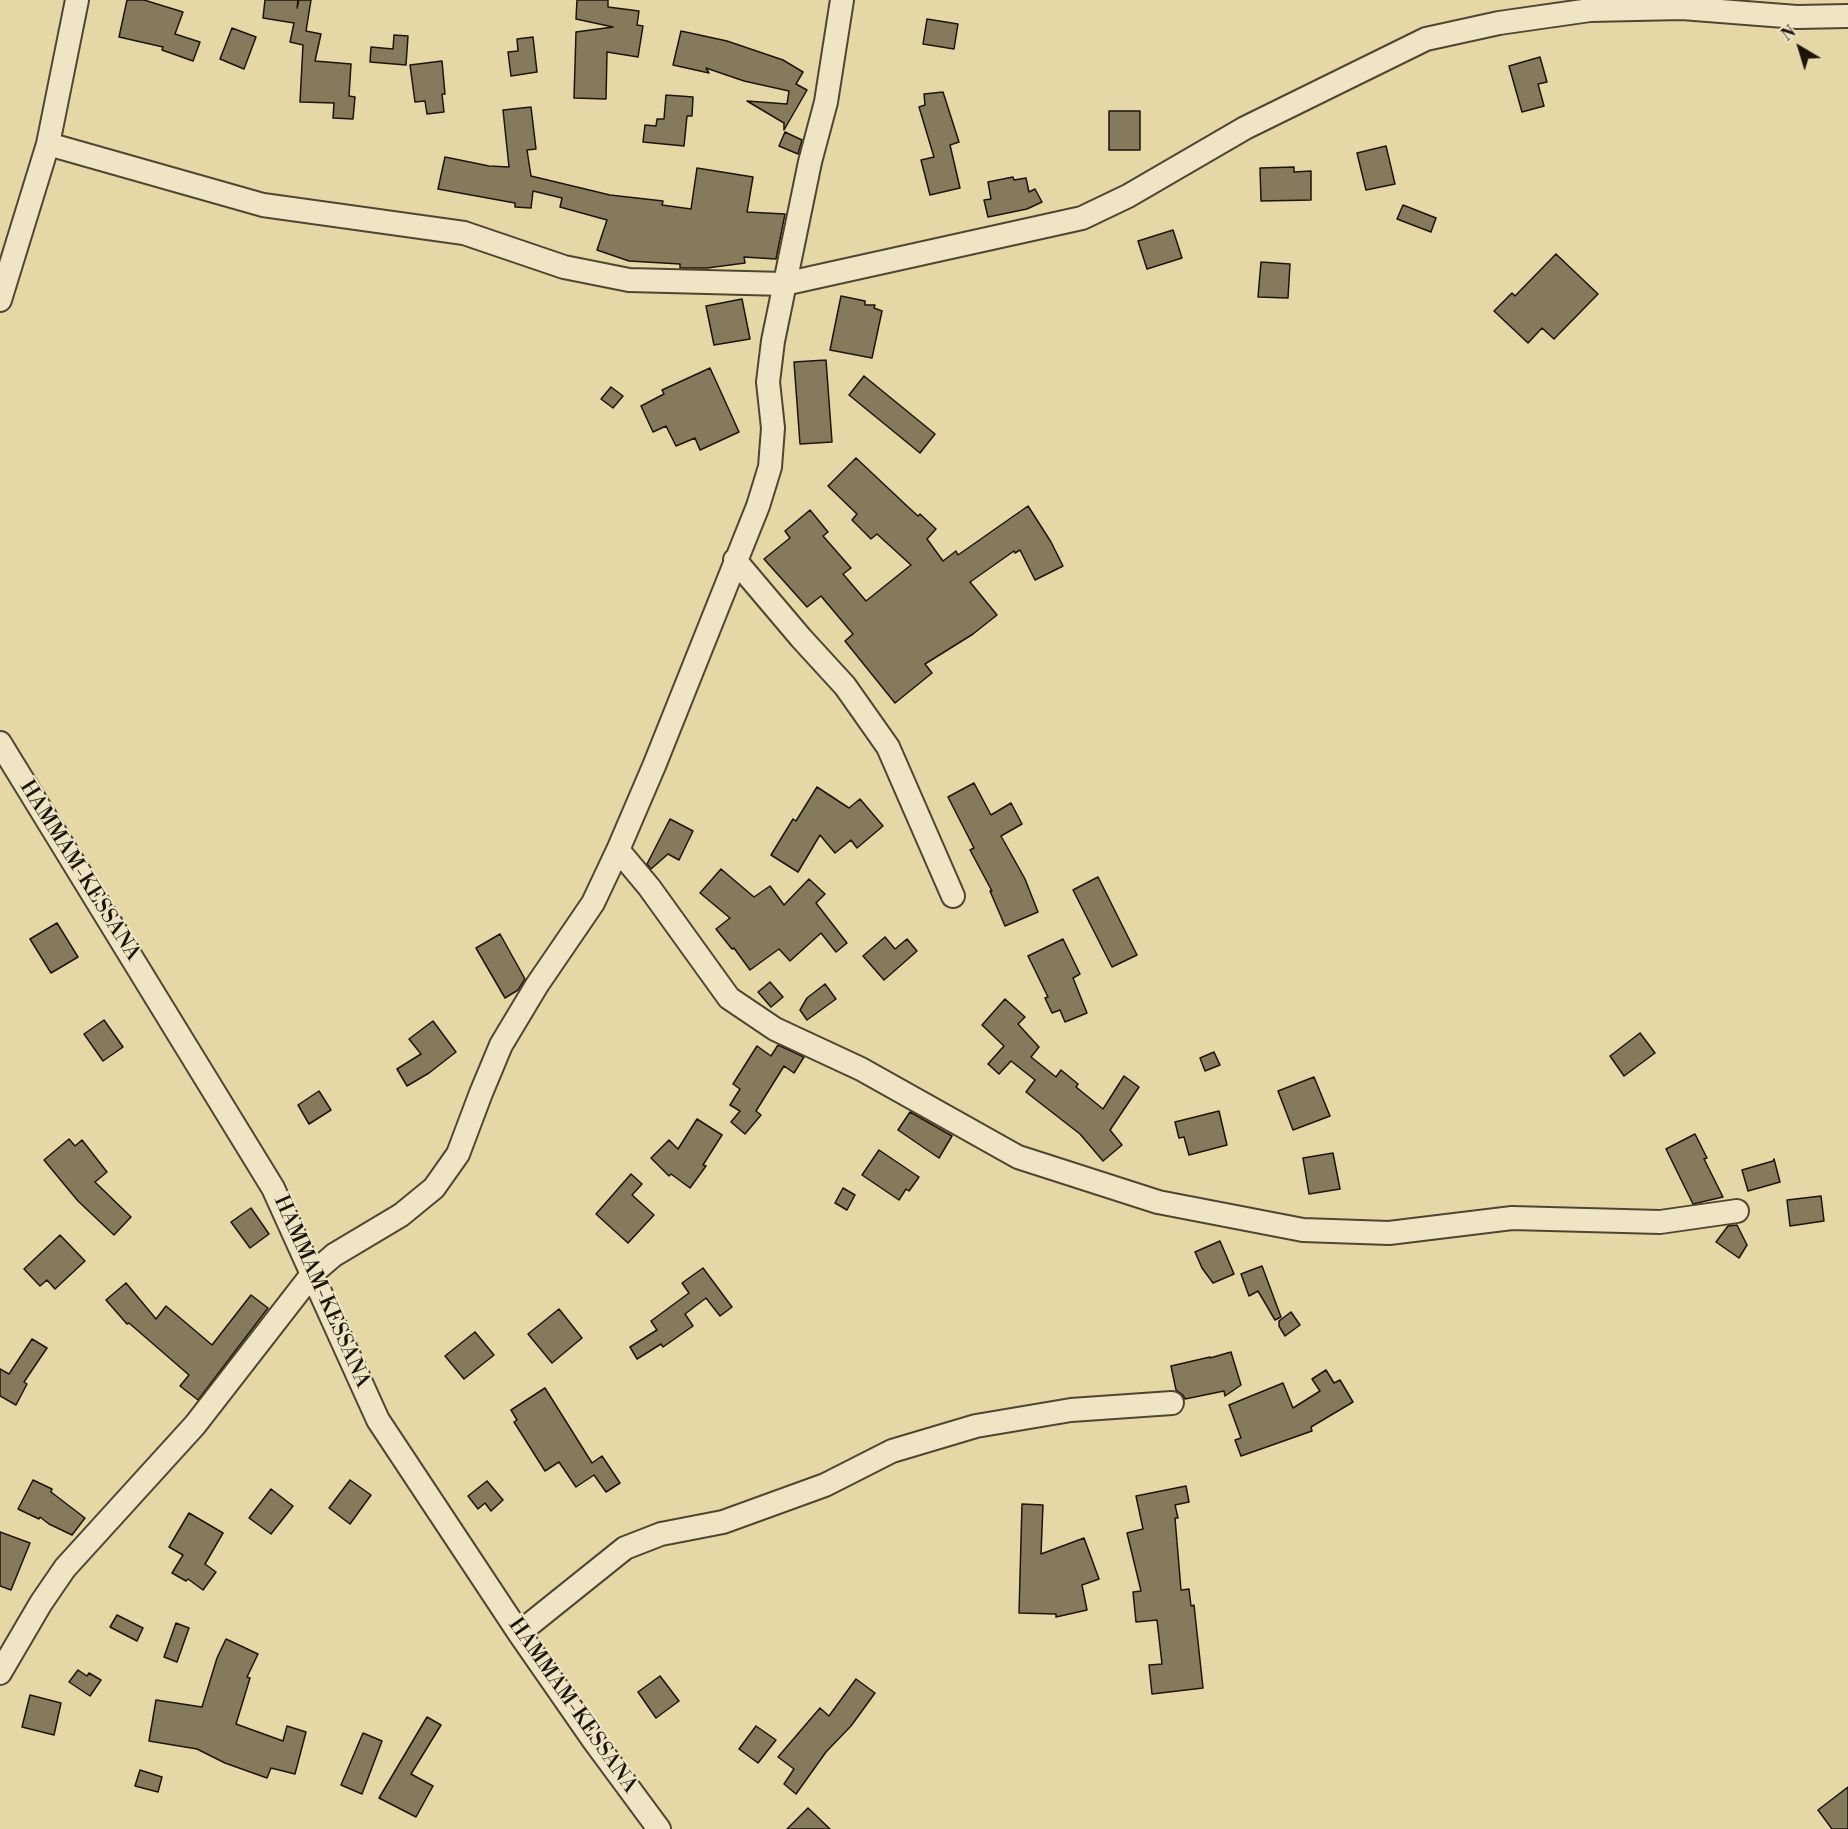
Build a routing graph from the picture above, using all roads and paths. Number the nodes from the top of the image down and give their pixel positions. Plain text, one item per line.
1 (77, 0) edge
2 (842, 0) edge
3 (1848, 16) edge
4 (48, 144) junction
5 (784, 285) junction
6 (0, 300) edge
7 (735, 560) junction
8 (0, 742) edge
9 (618, 850) junction
10 (952, 896) dead end
11 (1737, 1211) dead end
12 (313, 1273) junction
13 (1172, 1403) dead end
14 (519, 1633) junction
15 (0, 1673) edge
16 (659, 1829) edge

1 - 4 street
2 - 5 street
3 - 5 street
4 - 5 street
4 - 6 street
5 - 7 street
7 - 9 street
7 - 10 street
8 - 12 street, HAMMAM-KESSANA
9 - 11 street
9 - 12 street
12 - 14 street, HAMMAM-KESSANA
12 - 15 street
13 - 14 street
14 - 16 street, HAMMAM-KESSANA

